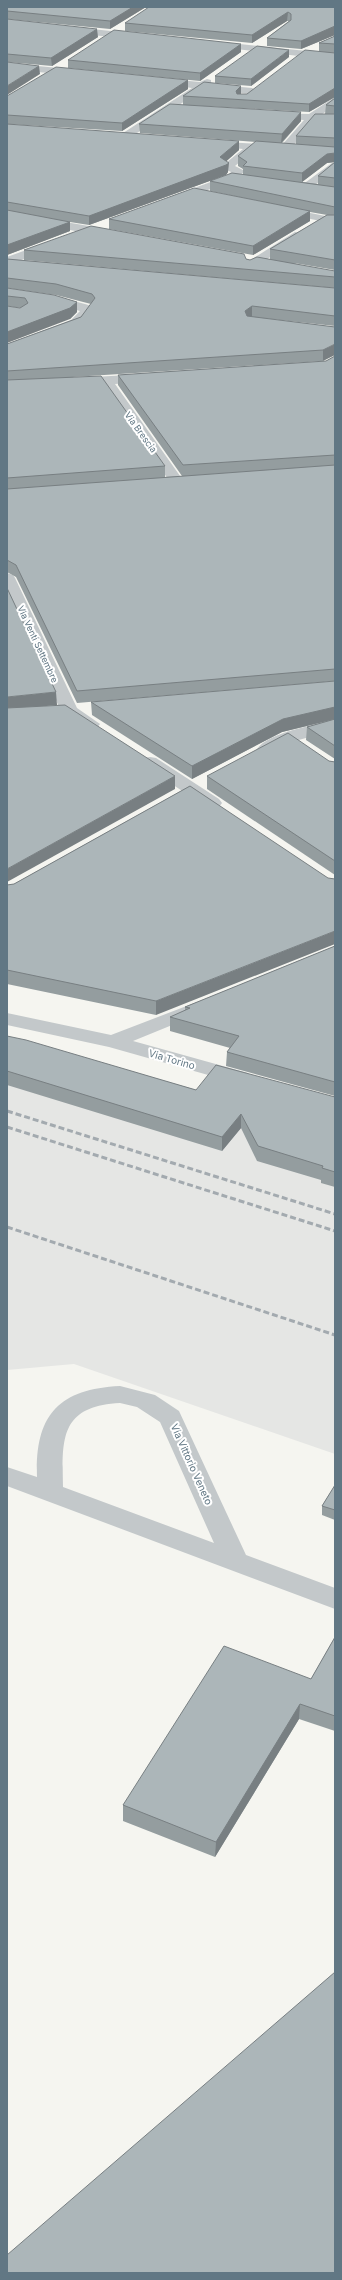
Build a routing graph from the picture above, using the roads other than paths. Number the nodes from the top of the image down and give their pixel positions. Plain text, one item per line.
1 (7, 23) edge
2 (124, 26) edge
3 (112, 34) junction
4 (151, 38) edge
5 (265, 41) edge
6 (99, 42) edge
7 (199, 43) edge
8 (321, 44) edge
9 (254, 48) junction
10 (301, 54) junction
11 (335, 57) edge
12 (241, 58) edge
13 (67, 62) edge
14 (288, 63) edge
15 (7, 66) edge
16 (54, 71) junction
17 (93, 74) edge
18 (216, 76) edge
19 (40, 79) edge
20 (148, 80) edge
21 (203, 85) junction
22 (335, 100) edge
23 (241, 101) edge
24 (167, 108) junction
25 (182, 109) edge
26 (260, 114) edge
27 (312, 117) junction
28 (335, 119) edge
29 (139, 138) edge
30 (200, 142) edge
31 (252, 146) junction
32 (284, 148) junction
33 (335, 152) edge
34 (332, 166) edge
35 (230, 178) junction
36 (246, 180) edge
37 (291, 185) edge
38 (306, 187) junction
39 (320, 190) edge
40 (192, 192) junction
41 (215, 197) edge
42 (163, 203) edge
43 (270, 208) edge
44 (7, 215) edge
45 (330, 220) edge
46 (112, 222) edge
47 (91, 230) junction
48 (123, 236) edge
49 (239, 258) edge
50 (7, 261) edge
51 (255, 261) junction
52 (7, 264) edge
53 (269, 264) edge
54 (31, 266) edge
55 (243, 285) edge
56 (7, 293) edge
57 (7, 349) edge
58 (160, 377) edge
59 (105, 380) junction
60 (60, 383) edge
61 (194, 482) edge
62 (178, 483) junction
63 (162, 484) edge
64 (7, 578) edge
65 (93, 708) edge
66 (70, 711) junction
67 (50, 712) edge
68 (335, 724) edge
69 (102, 732) edge
70 (289, 737) junction
71 (306, 749) edge
72 (134, 752) edge
73 (254, 756) edge
74 (198, 785) junction
75 (171, 800) edge
76 (224, 811) edge
77 (213, 1001) edge
78 (7, 1019) edge
79 (112, 1042) junction
80 (258, 1083) edge
81 (7, 1476) edge
82 (50, 1492) junction
83 (235, 1561) junction
84 (335, 1599) edge

1 - 3 street
2 - 3 street
3 - 4 street
3 - 6 street
5 - 9 street
7 - 9 street
8 - 10 street
9 - 10 street
9 - 12 street
10 - 11 street
10 - 14 street
13 - 16 street
15 - 16 street
16 - 17 street
16 - 19 street
18 - 21 street
20 - 21 street
21 - 23 street
21 - 24 street
22 - 27 street
24 - 25 street
24 - 29 street
26 - 27 street
27 - 28 street
27 - 32 street
30 - 31 street
31 - 32 street
31 - 35 street
32 - 33 street
34 - 38 street
35 - 36 street
35 - 40 street
37 - 38 street
38 - 39 street
40 - 41 street
40 - 42 street
43 - 45 street
44 - 47 street
45 - 51 street
46 - 47 street
47 - 48 street
47 - 50 street
49 - 51 street
51 - 53 street
51 - 55 street
52 - 54 street
56 - 57 street
58 - 59 street
59 - 60 street
59 - 62 street, Via Brescia
61 - 62 street
62 - 63 street
64 - 66 street, Via Venti Settembre
65 - 66 street
66 - 67 street
66 - 69 street
68 - 70 street
70 - 71 street
70 - 73 street
72 - 74 street
74 - 75 street
74 - 76 street
77 - 79 street
78 - 79 street, Via Torino
79 - 80 street, Via Torino
81 - 82 street
82 - 83 street
82 - 83 street, Via Vittorio Veneto
83 - 84 street

